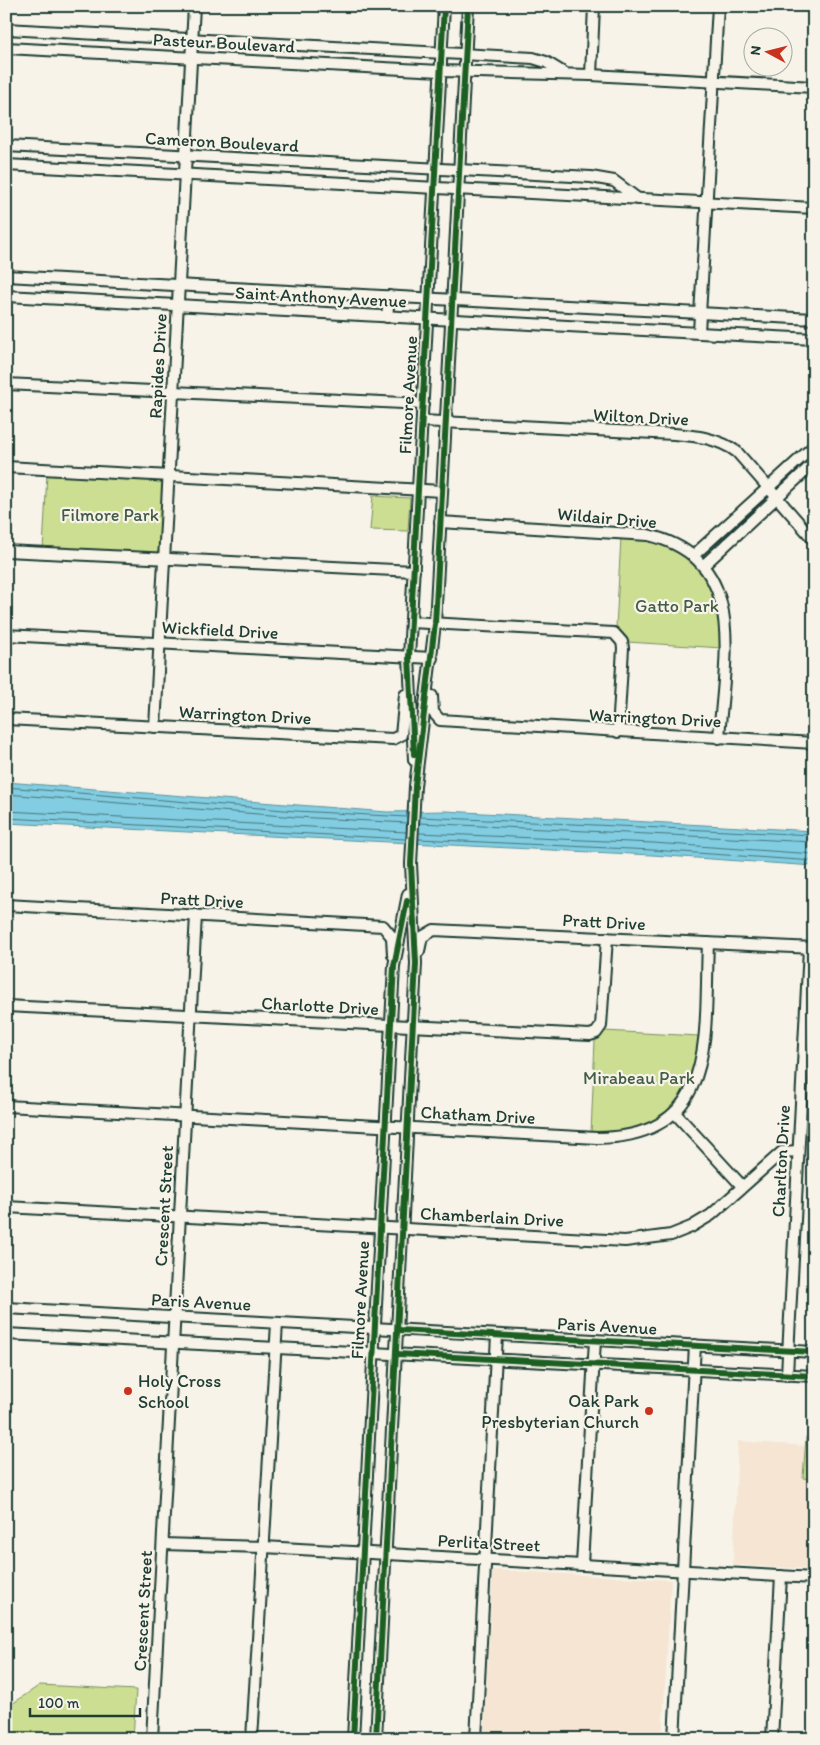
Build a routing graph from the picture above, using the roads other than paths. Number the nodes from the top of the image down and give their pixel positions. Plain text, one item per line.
1 (194, 6) edge
2 (444, 6) edge
3 (468, 6) edge
4 (594, 6) edge
5 (718, 6) edge
6 (6, 29) edge
7 (192, 39) junction
8 (6, 48) edge
9 (441, 52) junction
10 (466, 53) junction
11 (191, 57) junction
12 (440, 70) junction
13 (465, 71) junction
14 (564, 74) junction
15 (591, 75) junction
16 (714, 82) junction
17 (814, 87) edge
18 (6, 146) edge
19 (186, 156) junction
20 (6, 165) edge
21 (435, 169) junction
22 (459, 170) junction
23 (184, 175) junction
24 (434, 188) junction
25 (458, 189) junction
26 (638, 199) junction
27 (707, 203) junction
28 (814, 208) edge
29 (6, 276) edge
30 (179, 284) junction
31 (6, 296) edge
32 (389, 296) junction
33 (428, 298) junction
34 (452, 300) junction
35 (178, 306) junction
36 (701, 312) junction
37 (387, 317) junction
38 (427, 319) junction
39 (814, 319) edge
40 (451, 320) junction
41 (699, 332) junction
42 (814, 339) edge
43 (6, 384) edge
44 (172, 393) junction
45 (422, 404) junction
46 (422, 421) junction
47 (445, 423) junction
48 (814, 446) edge
49 (814, 463) edge
50 (6, 467) edge
51 (168, 476) junction
52 (768, 489) junction
53 (418, 490) junction
54 (442, 491) junction
55 (777, 499) junction
56 (440, 522) junction
57 (814, 540) edge
58 (6, 551) edge
59 (694, 555) junction
60 (163, 560) junction
61 (704, 565) junction
62 (414, 571) junction
63 (412, 622) junction
64 (435, 624) junction
65 (6, 635) edge
66 (159, 643) junction
67 (409, 657) junction
68 (432, 658) junction
69 (6, 719) edge
70 (155, 727) junction
71 (618, 732) junction
72 (719, 738) junction
73 (814, 743) edge
74 (415, 786) junction
75 (412, 864) junction
76 (6, 905) edge
77 (196, 916) junction
78 (607, 938) junction
79 (708, 943) junction
80 (811, 948) edge
81 (416, 963) junction
82 (394, 966) junction
83 (6, 1006) edge
84 (191, 1016) junction
85 (391, 1025) junction
86 (413, 1027) junction
87 (6, 1106) edge
88 (674, 1113) junction
89 (185, 1116) junction
90 (385, 1126) junction
91 (408, 1128) junction
92 (798, 1151) junction
93 (742, 1186) junction
94 (6, 1207) edge
95 (180, 1216) junction
96 (379, 1227) junction
97 (403, 1228) junction
98 (6, 1308) edge
99 (174, 1317) junction
100 (277, 1323) junction
101 (374, 1328) junction
102 (398, 1330) junction
103 (6, 1334) edge
104 (497, 1335) junction
105 (595, 1340) junction
106 (173, 1343) junction
107 (695, 1346) junction
108 (275, 1348) junction
109 (788, 1350) junction
110 (814, 1352) edge
111 (372, 1353) junction
112 (397, 1354) junction
113 (496, 1360) junction
114 (593, 1365) junction
115 (694, 1370) junction
116 (786, 1375) junction
117 (814, 1376) edge
118 (163, 1544) junction
119 (264, 1547) junction
120 (362, 1552) junction
121 (387, 1554) junction
122 (484, 1560) junction
123 (582, 1564) junction
124 (682, 1570) junction
125 (781, 1576) junction
126 (814, 1578) edge
127 (152, 1739) edge
128 (252, 1739) edge
129 (352, 1739) edge
130 (376, 1739) edge
131 (476, 1739) edge
132 (674, 1739) edge
133 (772, 1739) edge

1 - 7 street, Rapides Drive
2 - 9 street, Filmore Avenue
3 - 10 street, Filmore Avenue
4 - 15 street
5 - 16 street
6 - 7 street, Pasteur Boulevard
7 - 9 street, Pasteur Boulevard
7 - 11 street, Rapides Drive
8 - 11 street, Pasteur Boulevard
9 - 10 street, Pasteur Boulevard
9 - 12 street, Filmore Avenue
10 - 13 street, Filmore Avenue
10 - 14 street, Pasteur Boulevard
11 - 12 street, Pasteur Boulevard
11 - 19 street, Rapides Drive
12 - 13 street, Pasteur Boulevard
12 - 21 street, Filmore Avenue
13 - 14 street, Pasteur Boulevard
13 - 22 street, Filmore Avenue
14 - 15 street, Pasteur Boulevard
15 - 16 street, Pasteur Boulevard
16 - 17 street, Pasteur Boulevard
16 - 27 street
18 - 19 street, Cameron Boulevard
19 - 21 street, Cameron Boulevard
19 - 23 street, Rapides Drive
20 - 23 street, Cameron Boulevard
21 - 22 street, Cameron Boulevard
21 - 24 street, Filmore Avenue
22 - 25 street, Filmore Avenue
22 - 26 street, Cameron Boulevard
23 - 24 street, Cameron Boulevard
23 - 30 street, Rapides Drive
24 - 25 street, Cameron Boulevard
24 - 33 street, Filmore Avenue
25 - 26 street, Cameron Boulevard
25 - 34 street, Filmore Avenue
26 - 27 street, Cameron Boulevard
27 - 28 street, Cameron Boulevard
27 - 36 street
29 - 30 street, Saint Anthony Avenue
30 - 32 street, Saint Anthony Avenue
30 - 35 street, Rapides Drive
31 - 35 street, Saint Anthony Avenue
32 - 33 street, Saint Anthony Avenue
32 - 37 street
33 - 34 street, Saint Anthony Avenue
33 - 38 street, Filmore Avenue
34 - 36 street, Saint Anthony Avenue
34 - 40 street, Filmore Avenue
35 - 37 street, Saint Anthony Avenue
35 - 44 street, Rapides Drive
36 - 39 street, Saint Anthony Avenue
36 - 41 street
37 - 38 street, Saint Anthony Avenue
38 - 40 street, Saint Anthony Avenue
38 - 45 street, Filmore Avenue
40 - 41 street, Saint Anthony Avenue
40 - 47 street, Filmore Avenue
41 - 42 street, Saint Anthony Avenue
43 - 44 street
44 - 45 street
44 - 51 street, Rapides Drive
45 - 46 street, Filmore Avenue
46 - 47 street, Wilton Drive
46 - 53 street, Filmore Avenue
47 - 52 street, Wilton Drive
47 - 54 street, Filmore Avenue
48 - 52 street
49 - 55 street
50 - 51 street
51 - 53 street
51 - 60 street, Rapides Drive
52 - 55 street, Wilton Drive
52 - 59 street
53 - 54 street
53 - 62 street, Filmore Avenue
54 - 56 street, Filmore Avenue
55 - 57 street, Wilton Drive
55 - 61 street
56 - 59 street, Wildair Drive
56 - 64 street, Filmore Avenue
58 - 60 street
59 - 61 street, Wildair Drive
60 - 62 street
60 - 66 street, Rapides Drive
61 - 72 street, Wildair Drive
62 - 63 street, Filmore Avenue
63 - 64 street
63 - 67 street, Filmore Avenue
64 - 68 street, Filmore Avenue
64 - 71 street
65 - 66 street, Wickfield Drive
66 - 67 street, Wickfield Drive
66 - 70 street, Rapides Drive
67 - 68 street, Wickfield Drive
67 - 70 street, Warrington Drive
67 - 74 street, Filmore Avenue
68 - 71 street, Warrington Drive
68 - 74 street, Filmore Avenue
69 - 70 street, Warrington Drive
71 - 72 street, Warrington Drive
72 - 73 street, Warrington Drive
74 - 75 street, Filmore Avenue
75 - 81 street, Filmore Avenue
75 - 82 street, Filmore Avenue
76 - 77 street, Pratt Drive
77 - 82 street, Pratt Drive
77 - 84 street, Crescent Street
78 - 79 street, Pratt Drive
78 - 81 street, Pratt Drive
78 - 86 street, Charlotte Drive
79 - 80 street, Pratt Drive
79 - 88 street, Chatham Drive
80 - 92 street, Charlton Drive
81 - 86 street, Filmore Avenue
82 - 85 street, Filmore Avenue
83 - 84 street, Charlotte Drive
84 - 85 street, Charlotte Drive
84 - 89 street, Crescent Street
85 - 86 street, Charlotte Drive
85 - 90 street, Filmore Avenue
86 - 91 street, Filmore Avenue
87 - 89 street, Chatham Drive
88 - 91 street, Chatham Drive
88 - 93 street
89 - 90 street, Chatham Drive
89 - 95 street, Crescent Street
90 - 91 street, Chatham Drive
90 - 96 street, Filmore Avenue
91 - 97 street, Filmore Avenue
92 - 93 street, Chamberlain Drive
92 - 109 street, Charlton Drive
93 - 97 street, Chamberlain Drive
94 - 95 street, Chamberlain Drive
95 - 96 street, Chamberlain Drive
95 - 99 street, Crescent Street
96 - 97 street, Chamberlain Drive
96 - 101 street, Filmore Avenue
97 - 102 street, Filmore Avenue
98 - 99 street, Paris Avenue
99 - 100 street, Paris Avenue
99 - 106 street, Crescent Street
100 - 101 street, Paris Avenue
100 - 108 street
101 - 102 street, Paris Avenue
101 - 111 street, Filmore Avenue
102 - 104 street, Paris Avenue
102 - 112 street, Filmore Avenue
103 - 106 street
104 - 105 street, Paris Avenue
104 - 113 street
105 - 107 street, Paris Avenue
105 - 114 street
106 - 108 street
106 - 118 street, Crescent Street
107 - 109 street, Paris Avenue
107 - 115 street
108 - 111 street
108 - 119 street
109 - 110 street, Paris Avenue
109 - 116 street, Charlton Drive
111 - 112 street
111 - 120 street, Filmore Avenue
112 - 113 street
112 - 121 street, Filmore Avenue
113 - 114 street
113 - 122 street
114 - 115 street
114 - 123 street
115 - 116 street
115 - 124 street
116 - 117 street
118 - 119 street, Perlita Street
118 - 127 street, Crescent Street
119 - 120 street, Perlita Street
119 - 128 street
120 - 121 street, Perlita Street
120 - 129 street, Filmore Avenue
121 - 122 street, Perlita Street
121 - 130 street, Filmore Avenue
122 - 123 street, Perlita Street
122 - 131 street
123 - 124 street, Perlita Street
124 - 125 street, Perlita Street
124 - 132 street
125 - 126 street, Perlita Street
125 - 133 street

